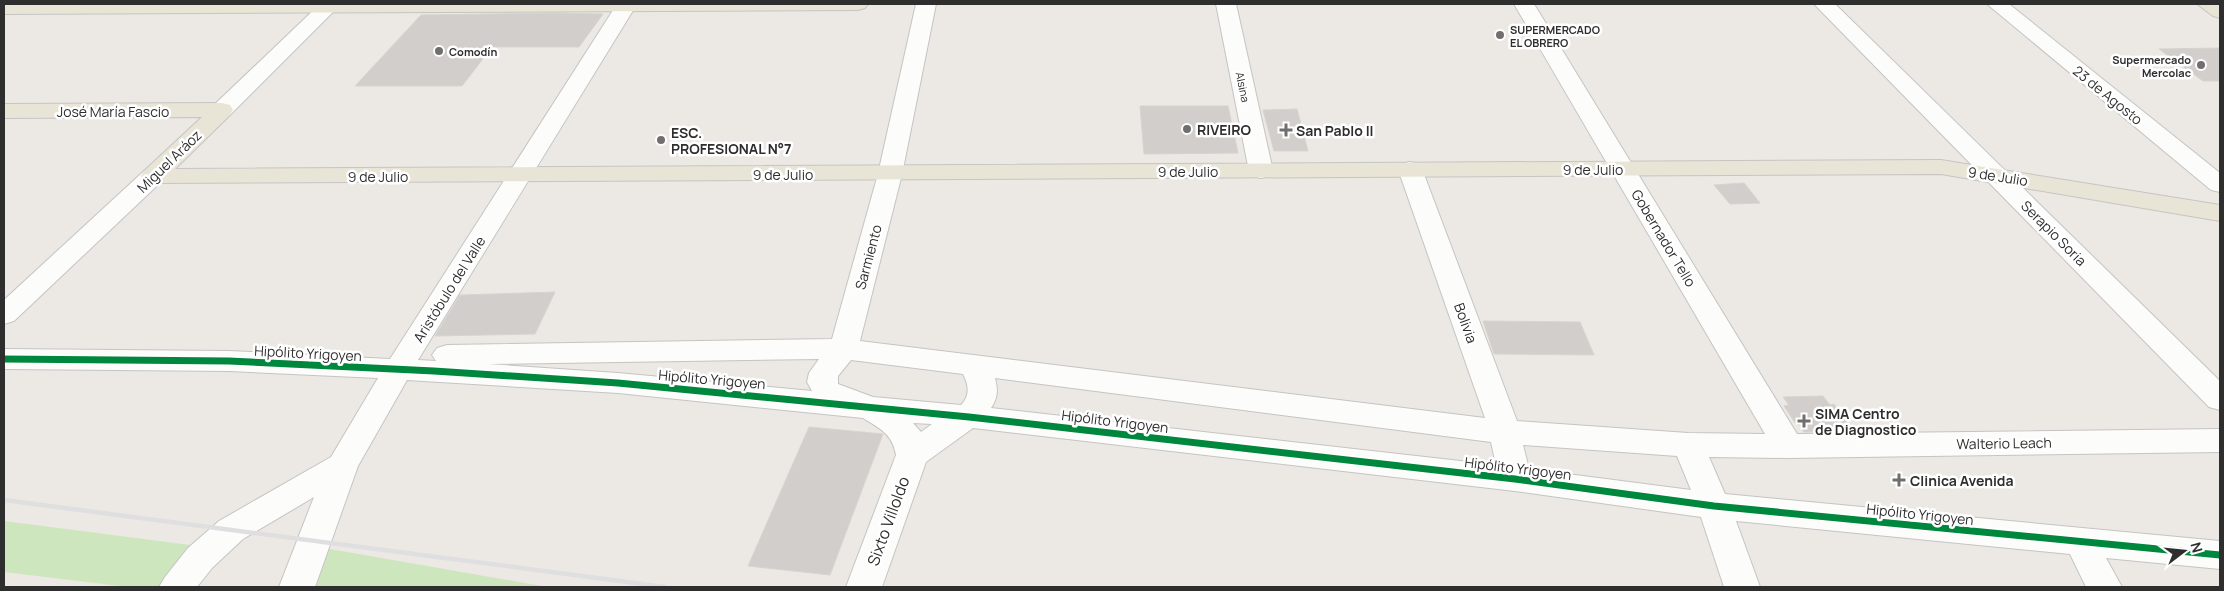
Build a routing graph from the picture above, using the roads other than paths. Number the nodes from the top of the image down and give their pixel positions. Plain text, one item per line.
1 (626, 4) edge
2 (858, 4) edge
3 (926, 4) edge
4 (1226, 4) edge
5 (1524, 4) edge
6 (1824, 4) edge
7 (1997, 4) edge
8 (2207, 4) edge
9 (330, 5) edge
10 (28, 6) edge
11 (4, 8) edge
12 (2220, 12) edge
13 (4, 23) edge
14 (222, 110) junction
15 (4, 111) edge
16 (1410, 169) junction
17 (1622, 169) junction
18 (1261, 171) junction
19 (890, 174) junction
20 (521, 175) junction
21 (153, 176) junction
22 (1995, 176) junction
23 (2220, 185) edge
24 (2220, 213) edge
25 (4, 315) edge
26 (844, 349) junction
27 (4, 359) edge
28 (402, 363) junction
29 (974, 366) junction
30 (2220, 399) edge
31 (870, 407) junction
32 (969, 417) junction
33 (1505, 432) junction
34 (2220, 440) edge
35 (1688, 445) junction
36 (1788, 446) junction
37 (912, 455) junction
38 (342, 465) junction
39 (1515, 479) junction
40 (1714, 506) junction
41 (2081, 543) junction
42 (2220, 555) edge
43 (177, 587) edge
44 (297, 587) edge
45 (864, 587) edge
46 (1742, 587) edge
47 (2104, 587) edge

1 - 2 main road
1 - 9 main road
1 - 20 street, Aristóbulo del Valle
3 - 19 street, Sarmiento
4 - 18 street, Alsina
5 - 17 street, Gobernador Tello
6 - 22 street, Serapio Soria
7 - 23 street, 23 de Agosto
8 - 12 main road
9 - 10 main road
9 - 14 street, Miguel Aráoz
10 - 11 main road
10 - 13 main road
14 - 15 main road, José María Fascio
14 - 21 main road, Miguel Aráoz
16 - 17 main road, 9 de Julio
16 - 18 main road, 9 de Julio
16 - 33 street, Bolivia
17 - 22 main road, 9 de Julio
17 - 36 street, Gobernador Tello
18 - 19 main road, 9 de Julio
19 - 20 main road, 9 de Julio
19 - 26 street, Sarmiento
20 - 21 main road, 9 de Julio
20 - 28 street, Aristóbulo del Valle
21 - 25 street, Miguel Aráoz
22 - 24 main road, 9 de Julio
22 - 30 street, Serapio Soria
26 - 28 street, Hipólito Yrigoyen
26 - 29 street, Hipólito Yrigoyen
26 - 31 street, Sarmiento
27 - 28 street, Hipólito Yrigoyen
28 - 31 street, Hipólito Yrigoyen
28 - 38 street, Aristóbulo del Valle
29 - 32 street
29 - 33 street, Hipólito Yrigoyen
31 - 32 street, Hipólito Yrigoyen
31 - 37 street, Sarmiento
32 - 37 street
32 - 39 street, Hipólito Yrigoyen
33 - 35 street, Hipólito Yrigoyen
33 - 39 street, Bolivia
34 - 36 street, Walterio Leach
35 - 36 street, Hipólito Yrigoyen
35 - 40 street
37 - 45 street, Sixto Villoldo
38 - 43 street
38 - 44 street, Aristóbulo del Valle
39 - 40 street, Hipólito Yrigoyen
40 - 41 street, Hipólito Yrigoyen
40 - 46 street
41 - 42 street, Hipólito Yrigoyen
41 - 47 street

